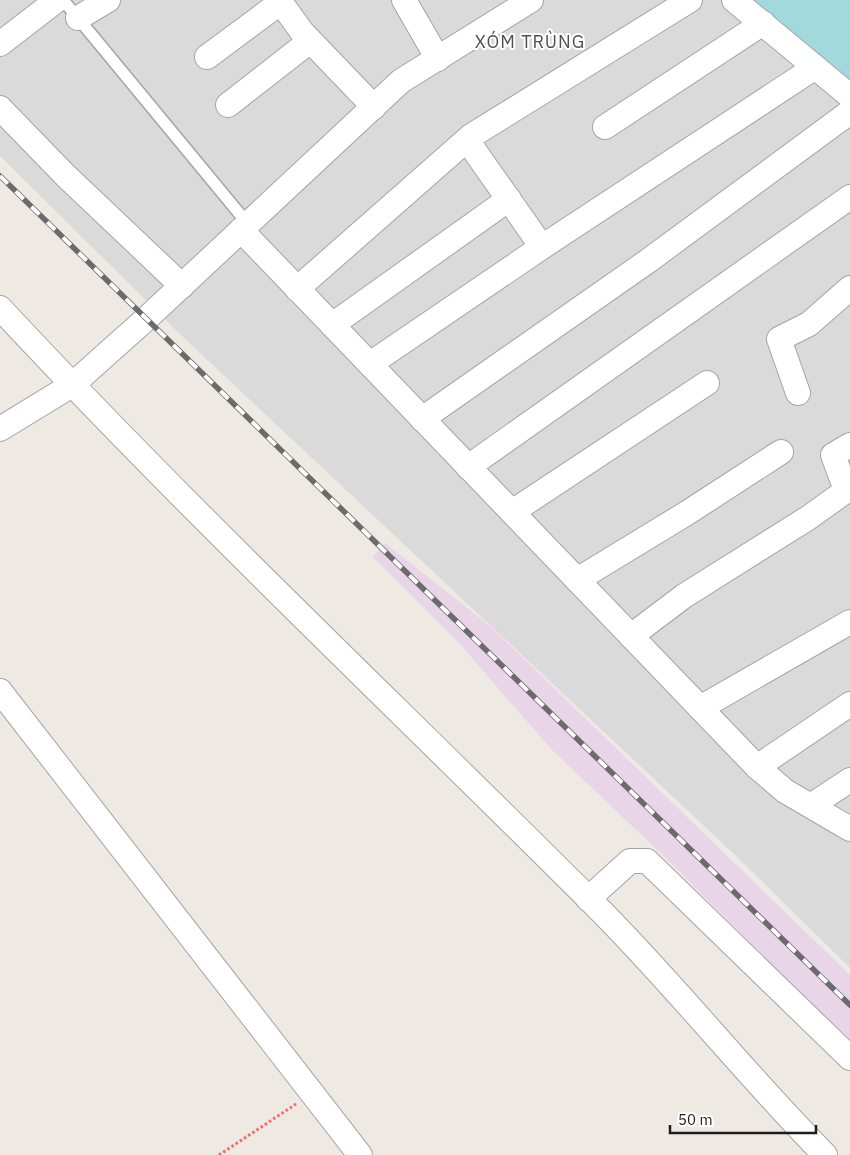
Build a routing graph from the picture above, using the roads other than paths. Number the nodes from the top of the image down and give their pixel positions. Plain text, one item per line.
1 (56, 0) edge
2 (63, 0) edge
3 (108, 0) edge
4 (404, 0) edge
5 (532, 0) edge
6 (690, 0) edge
7 (734, 0) edge
8 (280, 1) edge
9 (78, 18) junction
10 (763, 23) junction
11 (310, 40) junction
12 (0, 44) edge
13 (207, 57) dead end
14 (438, 58) junction
15 (814, 68) junction
16 (850, 96) edge
17 (228, 105) dead end
18 (374, 107) junction
19 (0, 108) edge
20 (850, 112) edge
21 (605, 127) dead end
22 (467, 140) junction
23 (850, 197) edge
24 (509, 199) junction
25 (245, 227) junction
26 (542, 247) junction
27 (182, 286) junction
28 (850, 288) edge
29 (297, 289) junction
30 (0, 308) edge
31 (332, 325) junction
32 (370, 364) junction
33 (707, 383) dead end
34 (72, 384) junction
35 (798, 393) dead end
36 (422, 419) junction
37 (0, 429) edge
38 (850, 445) edge
39 (781, 452) dead end
40 (468, 467) junction
41 (848, 489) edge
42 (512, 512) junction
43 (577, 580) junction
44 (850, 622) edge
45 (631, 636) junction
46 (0, 691) edge
47 (850, 704) edge
48 (700, 708) junction
49 (757, 767) junction
50 (850, 780) edge
51 (812, 805) junction
52 (850, 829) edge
53 (588, 899) junction
54 (850, 1058) edge
55 (360, 1155) edge
56 (825, 1155) edge

1 - 12 street
2 - 9 lane
3 - 9 street
4 - 14 street
5 - 14 street
6 - 22 street
7 - 10 street
8 - 11 street
8 - 13 street
9 - 25 lane
10 - 15 street
10 - 21 street
11 - 17 street
11 - 18 street
14 - 18 street
15 - 16 street
15 - 26 street
18 - 25 street
19 - 27 street
20 - 36 street
22 - 24 street
22 - 29 street
23 - 40 street
24 - 26 street
24 - 31 street
25 - 27 street
25 - 29 street
26 - 32 street
27 - 34 street
28 - 35 street
29 - 31 street
30 - 34 street
31 - 32 street
32 - 36 street
33 - 42 street
34 - 37 street
34 - 53 street
36 - 40 street
38 - 41 street
39 - 43 street
40 - 42 street
41 - 45 street
42 - 43 street
43 - 45 street
44 - 48 street
45 - 48 street
46 - 55 street
47 - 49 street
48 - 49 street
49 - 51 street
50 - 51 street
51 - 52 street
53 - 54 street
53 - 56 street

